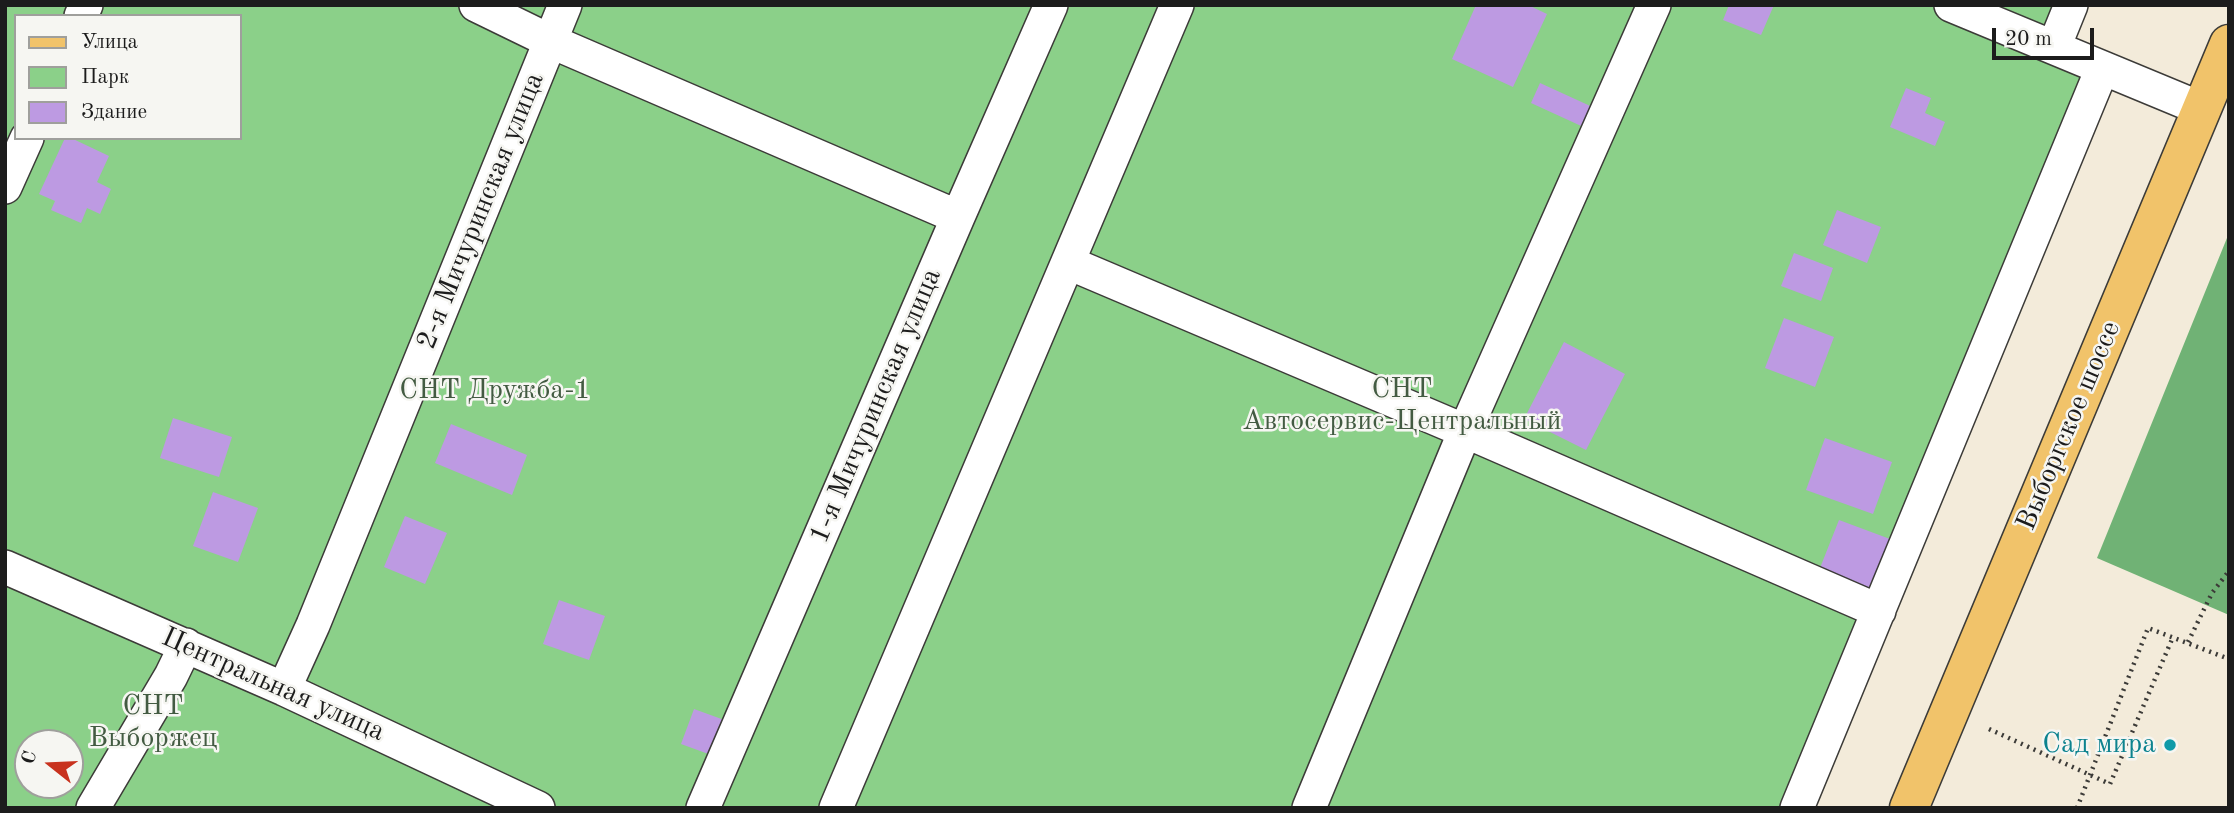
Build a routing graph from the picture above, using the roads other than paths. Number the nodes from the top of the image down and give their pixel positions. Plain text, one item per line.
1 (475, 5) edge
2 (565, 5) edge
3 (1051, 5) edge
4 (1177, 5) edge
5 (1654, 5) edge
6 (1951, 5) edge
7 (2071, 5) edge
8 (551, 41) junction
9 (2229, 44) edge
10 (2054, 47) junction
11 (2102, 69) junction
12 (2202, 109) junction
13 (26, 140) edge
14 (5, 187) edge
15 (958, 217) junction
16 (1069, 263) junction
17 (1465, 431) junction
18 (5, 567) edge
19 (1879, 611) junction
20 (186, 645) junction
21 (284, 689) junction
22 (93, 808) edge
23 (538, 808) edge
24 (703, 808) edge
25 (836, 808) edge
26 (1309, 808) edge
27 (1797, 808) edge
28 (1909, 808) edge

1 - 8 street
2 - 8 street, 2-я Мичуринская улица
3 - 15 street, 1-я Мичуринская улица
4 - 16 street
5 - 17 street
6 - 10 street
7 - 10 street
8 - 15 street
8 - 21 street, 2-я Мичуринская улица
9 - 12 main road, Выборгское шоссе
10 - 11 street
11 - 12 street
11 - 19 street
12 - 28 main road, Выборгское шоссе
13 - 14 street
15 - 24 street, 1-я Мичуринская улица
16 - 17 street
16 - 25 street
17 - 19 street
17 - 26 street
18 - 20 street, Центральная улица
19 - 27 street
20 - 21 street, Центральная улица
20 - 22 street
21 - 23 street, Центральная улица

